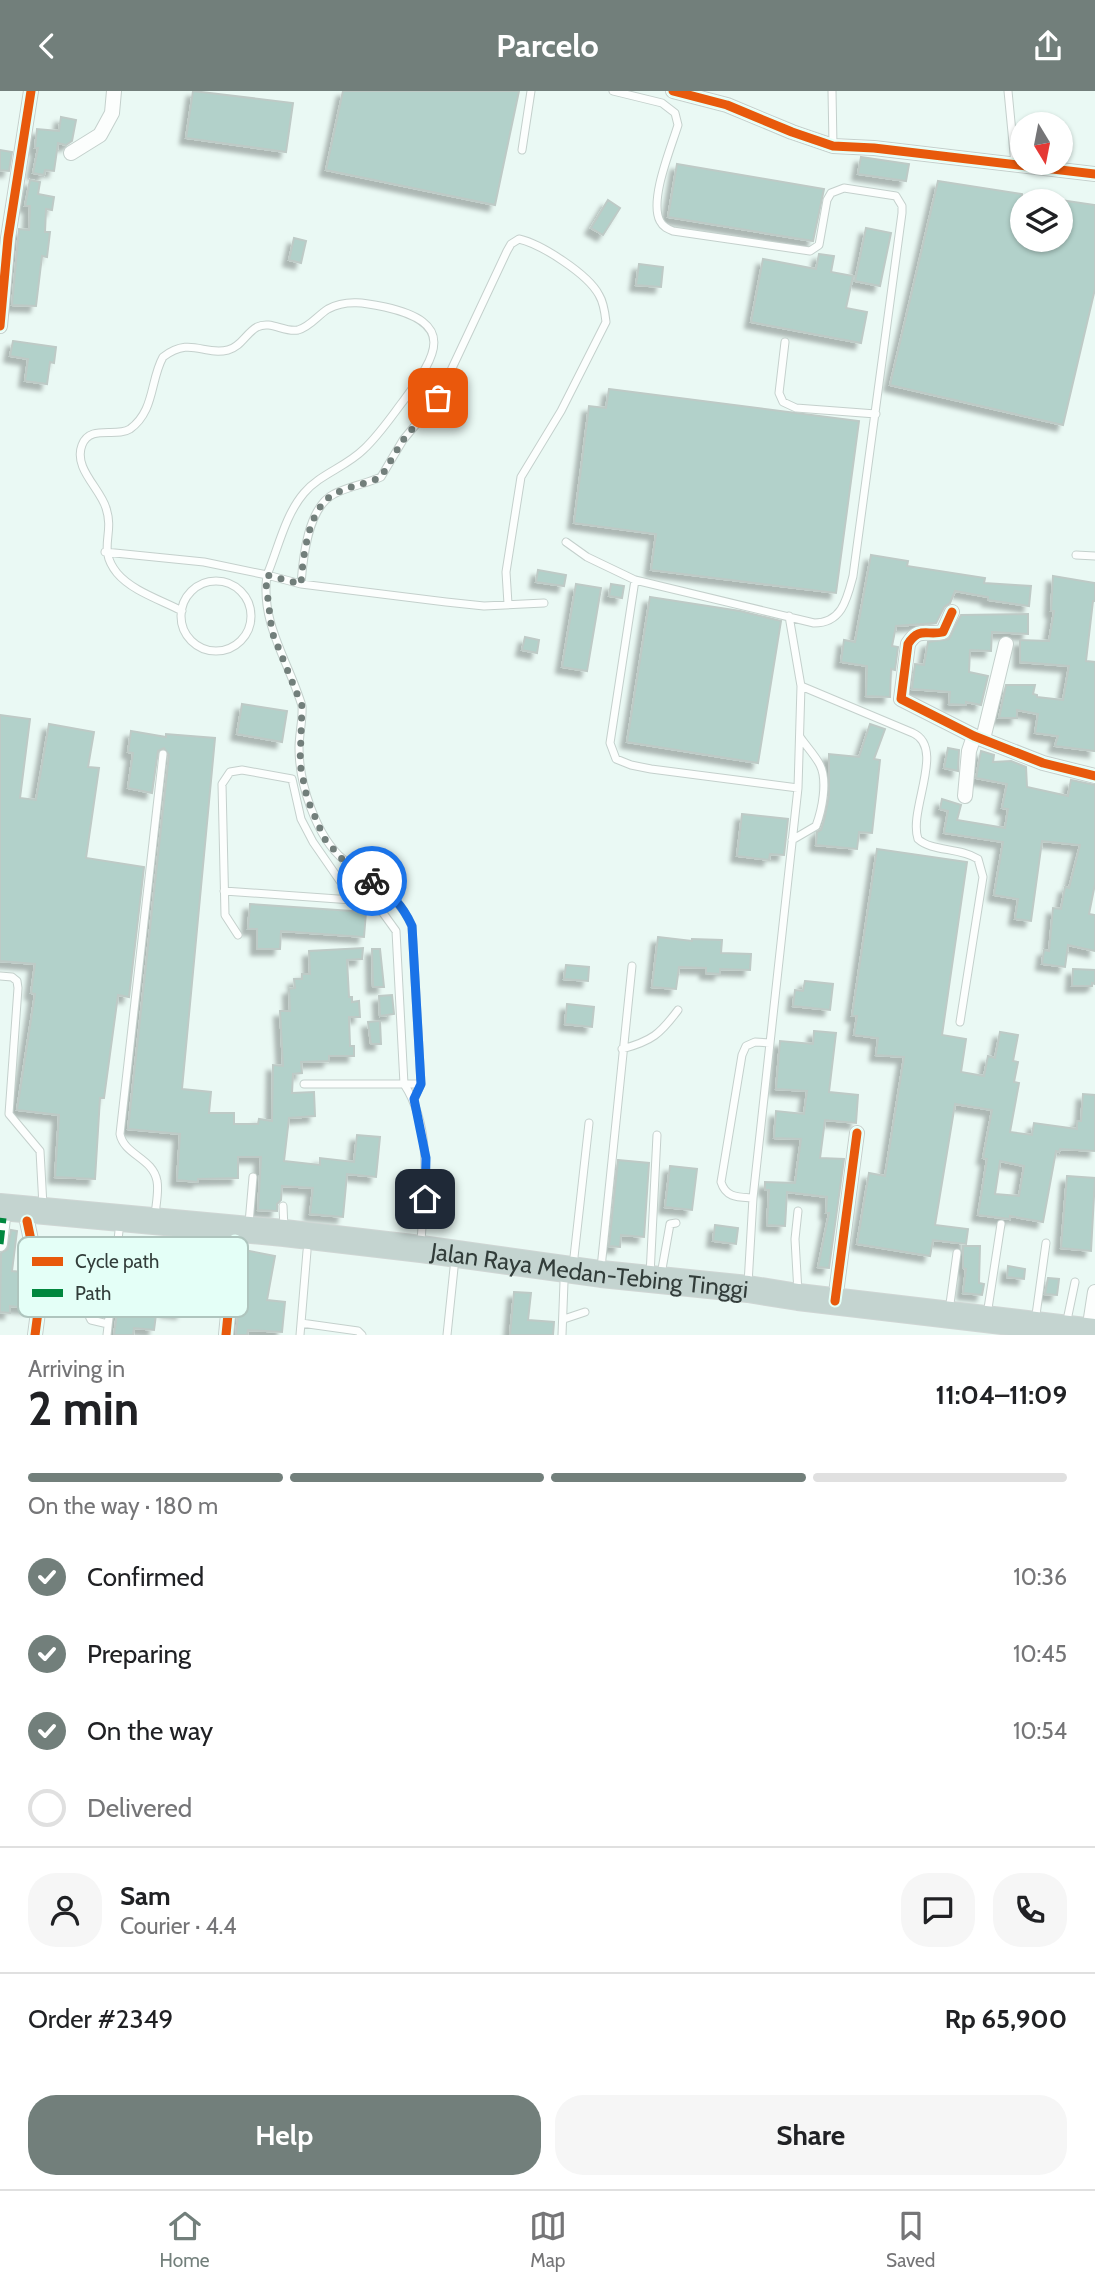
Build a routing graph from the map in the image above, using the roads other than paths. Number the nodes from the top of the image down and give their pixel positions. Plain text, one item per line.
1 (31, 91) edge
2 (114, 91) edge
3 (531, 91) edge
4 (613, 91) edge
5 (673, 91) edge
6 (832, 91) edge
7 (1007, 91) edge
8 (1010, 118) edge
9 (833, 146) junction
10 (522, 151) dead end
11 (71, 153) dead end
12 (1010, 163) edge
13 (1073, 171) edge
14 (1095, 174) edge
15 (0, 326) edge
16 (785, 342) dead end
17 (876, 414) junction
18 (566, 542) dead end
19 (105, 552) junction
20 (1076, 555) dead end
21 (1095, 556) edge
22 (267, 575) junction
23 (635, 580) junction
24 (301, 584) junction
25 (544, 603) dead end
26 (508, 604) junction
27 (181, 611) junction
28 (951, 612) dead end
29 (789, 616) junction
30 (1006, 644) dead end
31 (801, 686) junction
32 (799, 736) junction
33 (979, 738) junction
34 (163, 754) dead end
35 (1095, 776) edge
36 (798, 788) junction
37 (965, 796) dead end
38 (792, 840) junction
39 (224, 891) junction
40 (367, 901) junction
41 (412, 926) junction
42 (396, 931) junction
43 (238, 935) dead end
44 (632, 966) dead end
45 (0, 976) edge
46 (678, 1010) dead end
47 (960, 1022) dead end
48 (770, 1043) junction
49 (622, 1049) junction
50 (304, 1084) dead end
51 (404, 1084) junction
52 (421, 1084) junction
53 (414, 1099) junction
54 (589, 1123) dead end
55 (857, 1133) dead end
56 (657, 1135) dead end
57 (253, 1177) dead end
58 (753, 1198) junction
59 (283, 1206) dead end
60 (798, 1211) dead end
61 (12, 1220) edge
62 (154, 1222) junction
63 (676, 1223) dead end
64 (1001, 1224) dead end
65 (119, 1231) junction
66 (284, 1233) junction
67 (241, 1236) junction
68 (26, 1237) edge
69 (118, 1237) edge
70 (245, 1237) edge
71 (248, 1238) edge
72 (1046, 1243) dead end
73 (421, 1249) junction
74 (307, 1251) junction
75 (957, 1252) dead end
76 (454, 1268) junction
77 (601, 1274) junction
78 (568, 1276) junction
79 (650, 1276) junction
80 (1075, 1282) dead end
81 (748, 1289) junction
82 (1095, 1292) edge
83 (798, 1297) junction
84 (835, 1301) junction
85 (585, 1312) dead end
86 (948, 1315) junction
87 (37, 1317) edge
88 (90, 1317) edge
89 (109, 1317) edge
90 (229, 1317) edge
91 (564, 1319) junction
92 (301, 1323) junction
93 (108, 1324) junction
94 (1034, 1326) junction
95 (994, 1327) edge
96 (1083, 1331) edge
97 (35, 1335) edge
98 (107, 1335) edge
99 (226, 1335) edge
100 (300, 1335) edge
101 (362, 1335) edge
102 (447, 1335) edge
103 (562, 1335) edge

1 - 15 street
2 - 11 street
3 - 10 lane
4 - 17 lane
5 - 9 street
6 - 9 lane
7 - 8 lane
9 - 12 street
13 - 14 street
16 - 17 lane
17 - 29 lane
18 - 23 lane
19 - 22 lane
19 - 22 lane
19 - 27 lane
20 - 21 lane
22 - 24 lane
22 - 41 lane
23 - 29 lane
23 - 36 lane
24 - 26 lane
24 - 26 lane
25 - 26 lane
27 - 27 lane
28 - 33 street
29 - 31 lane
30 - 33 street
31 - 32 lane
31 - 47 lane
32 - 36 lane
32 - 38 lane
33 - 35 street
33 - 37 street
34 - 62 lane
36 - 38 lane
38 - 48 lane
39 - 40 lane
39 - 40 lane
39 - 43 lane
40 - 42 lane
41 - 42 lane
41 - 52 lane
42 - 51 lane
44 - 49 lane
45 - 61 lane
46 - 49 lane
48 - 58 lane
48 - 58 lane
49 - 77 lane
50 - 51 lane
51 - 52 lane
51 - 53 lane
52 - 53 lane
53 - 73 lane
54 - 78 lane
55 - 84 street
56 - 79 lane
57 - 67 lane
58 - 81 lane
59 - 66 lane
60 - 83 lane
61 - 62 highway, Jalan Raya Medan-Tebing Tinggi
61 - 65 highway, Jalan Raya Medan-Tebing Tinggi
61 - 68 street
62 - 67 highway, Jalan Raya Medan-Tebing Tinggi
63 - 79 lane
64 - 95 lane
65 - 67 highway, Jalan Raya Medan-Tebing Tinggi
65 - 69 lane
66 - 67 highway, Jalan Raya Medan-Tebing Tinggi
66 - 73 highway, Jalan Raya Medan-Tebing Tinggi
67 - 70 highway, Jalan Raya Medan-Tebing Tinggi
71 - 74 highway, Jalan Raya Medan-Tebing Tinggi
72 - 94 lane
73 - 78 highway, Jalan Raya Medan-Tebing Tinggi
74 - 76 highway, Jalan Raya Medan-Tebing Tinggi
74 - 92 lane
75 - 86 lane
76 - 78 highway, Jalan Raya Medan-Tebing Tinggi
76 - 102 lane
77 - 78 highway, Jalan Raya Medan-Tebing Tinggi
77 - 79 highway, Jalan Raya Medan-Tebing Tinggi
78 - 91 lane
78 - 95 highway, Jalan Raya Medan-Tebing Tinggi
79 - 81 highway, Jalan Raya Medan-Tebing Tinggi
80 - 96 lane
81 - 83 highway, Jalan Raya Medan-Tebing Tinggi
82 - 96 street
83 - 84 highway, Jalan Raya Medan-Tebing Tinggi
84 - 86 highway, Jalan Raya Medan-Tebing Tinggi
85 - 91 lane
86 - 95 highway, Jalan Raya Medan-Tebing Tinggi
87 - 97 street
88 - 93 lane
89 - 93 lane
90 - 99 street
91 - 103 lane
92 - 100 lane
92 - 101 lane
93 - 98 lane
94 - 95 highway, Jalan Raya Medan-Tebing Tinggi
94 - 96 highway, Jalan Raya Medan-Tebing Tinggi

